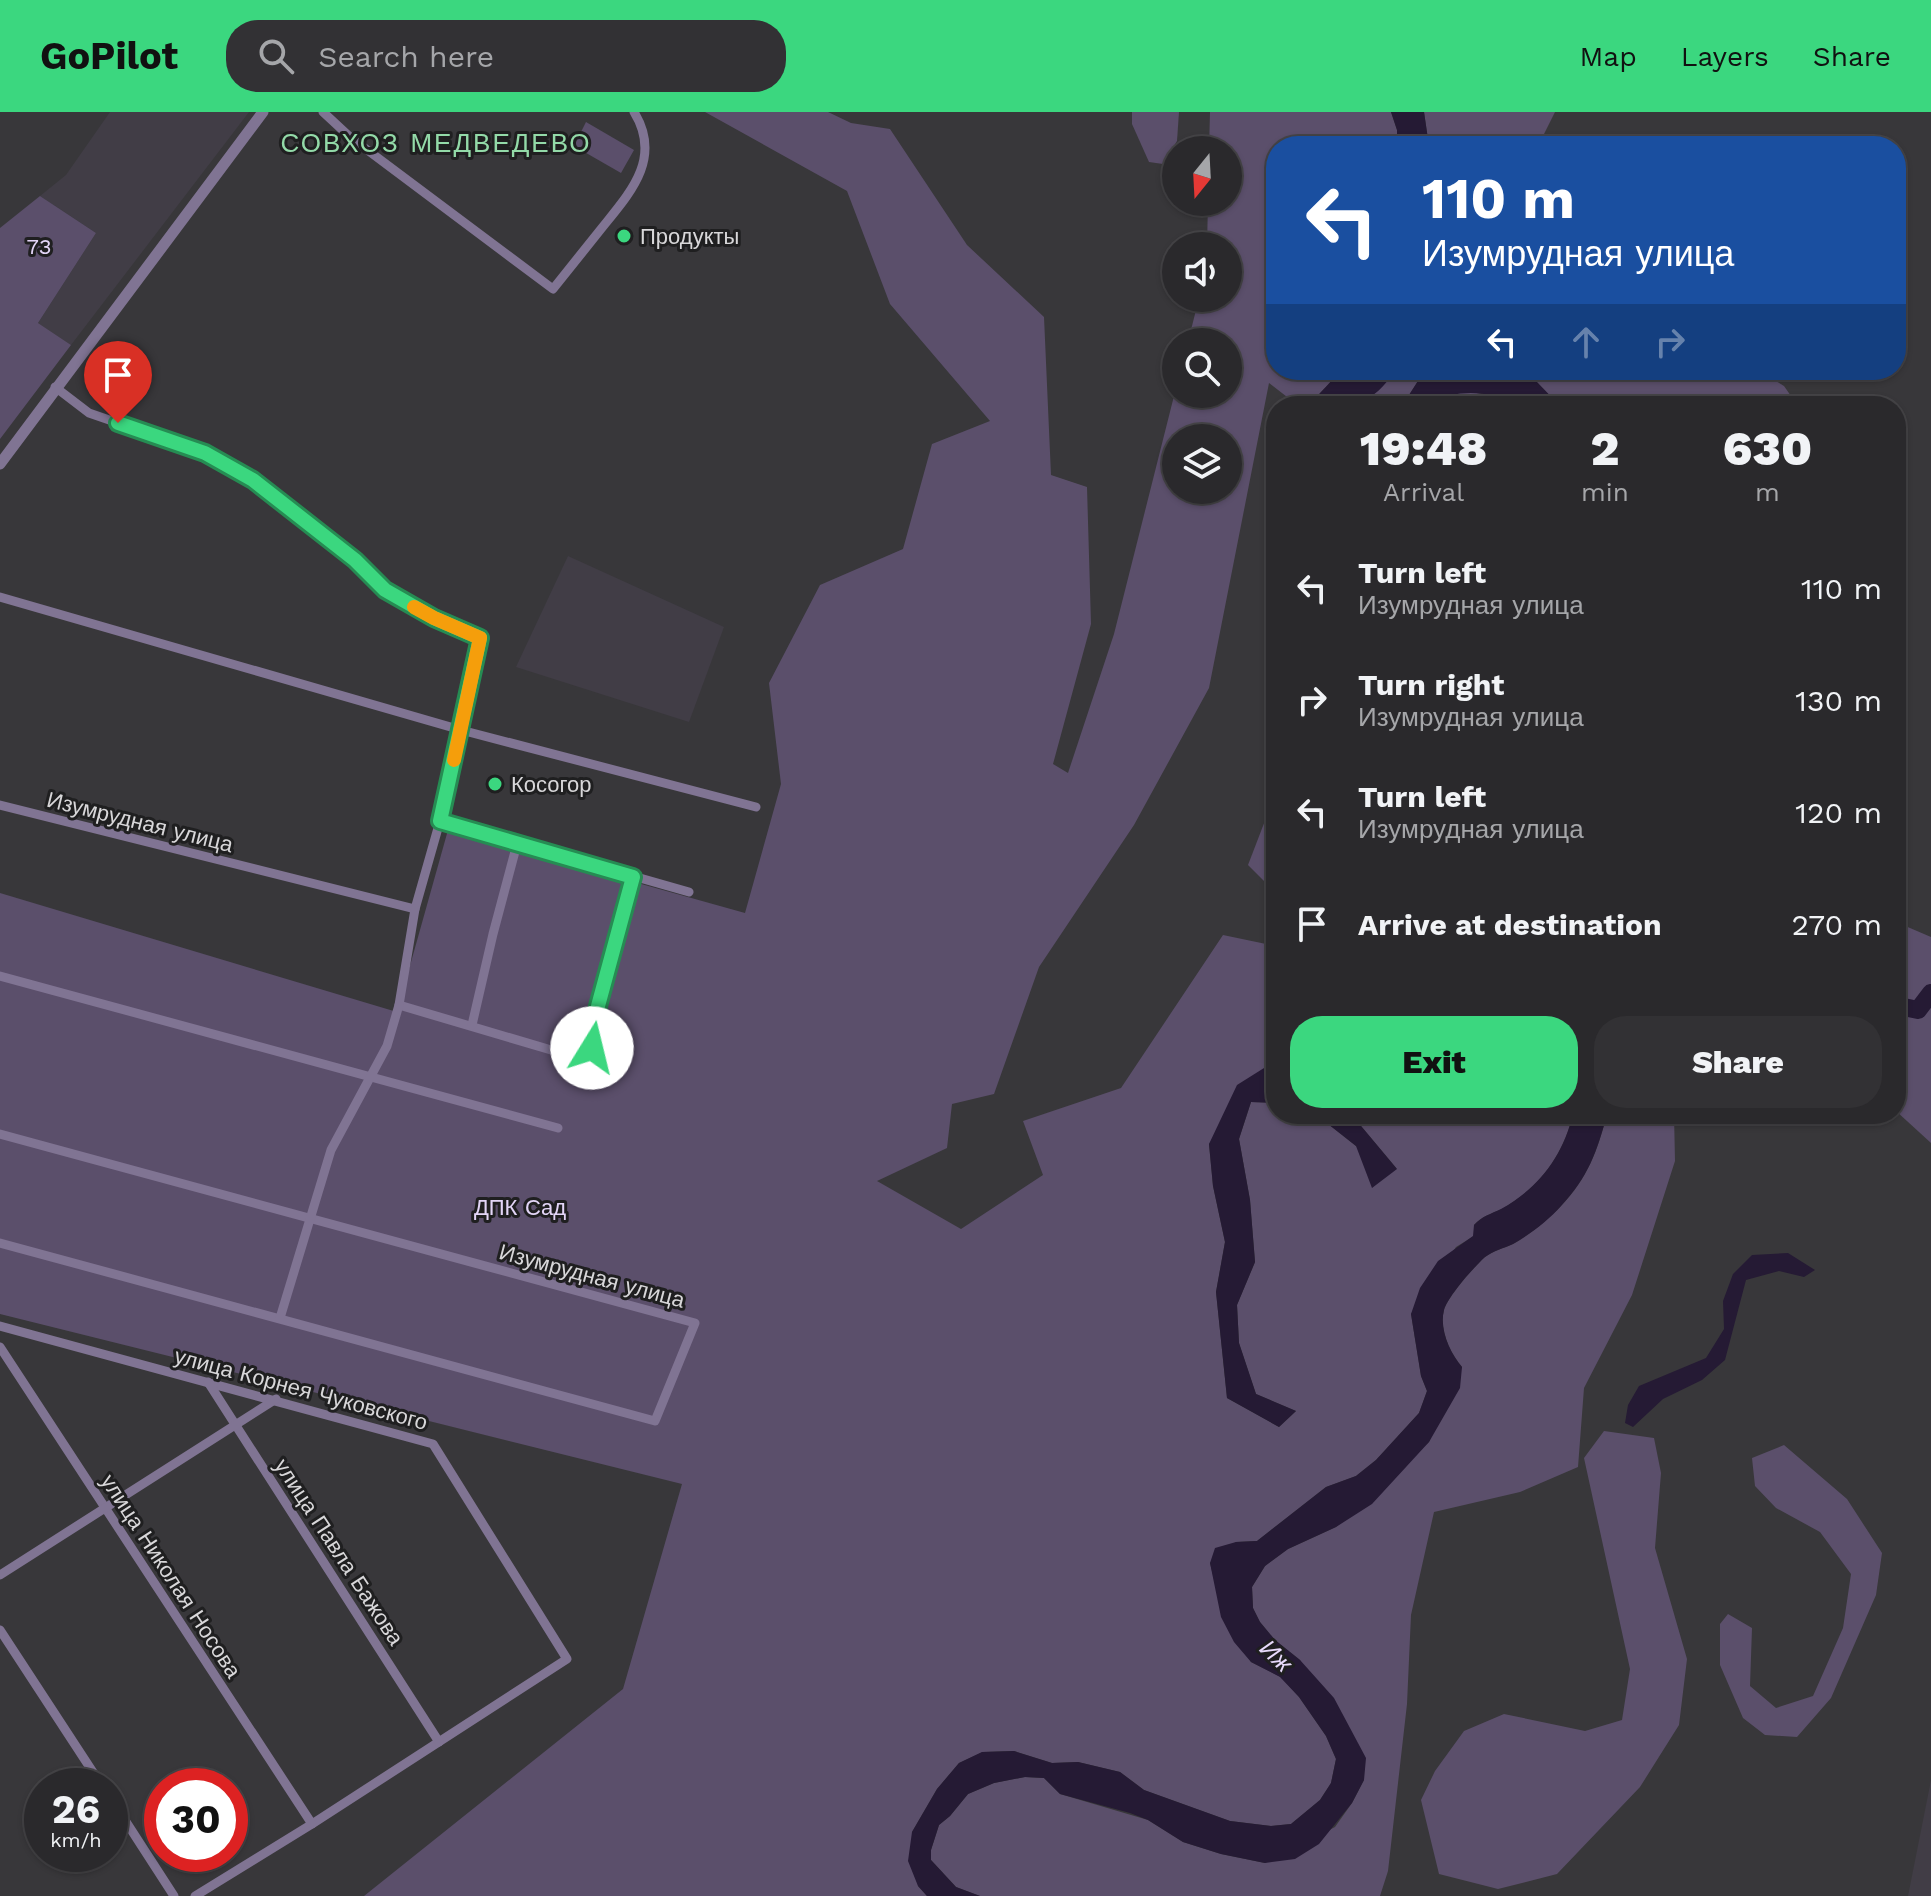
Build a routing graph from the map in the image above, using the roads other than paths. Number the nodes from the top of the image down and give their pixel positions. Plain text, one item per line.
1 (263, 112) edge
2 (323, 112) edge
3 (634, 112) edge
4 (55, 387) junction
5 (0, 464) edge
6 (0, 597) edge
7 (461, 730) junction
8 (0, 805) edge
9 (756, 807) dead end
10 (440, 821) junction
11 (517, 844) junction
12 (633, 877) junction
13 (689, 892) dead end
14 (415, 909) junction
15 (0, 976) edge
16 (399, 1005) junction
17 (472, 1025) junction
18 (370, 1075) junction
19 (558, 1128) dead end
20 (0, 1134) edge
21 (309, 1216) junction
22 (0, 1243) edge
23 (280, 1318) junction
24 (0, 1326) edge
25 (0, 1347) edge
26 (208, 1382) junction
27 (276, 1399) junction
28 (236, 1425) junction
29 (105, 1508) junction
30 (0, 1575) edge
31 (0, 1630) edge
32 (439, 1742) junction
33 (90, 1768) edge
34 (312, 1824) junction
35 (128, 1825) edge
36 (174, 1896) edge
37 (195, 1896) edge

1 - 4 street
2 - 3 street
4 - 5 street
4 - 7 street
6 - 7 street
7 - 9 street
7 - 10 street
8 - 14 street, Изумрудная улица
10 - 11 street
10 - 14 street
11 - 12 street
11 - 17 street
12 - 13 street
12 - 17 street
14 - 16 street
15 - 18 street
16 - 17 street
16 - 18 street
18 - 19 street
18 - 21 street
20 - 21 street, Изумрудная улица
21 - 23 street
21 - 23 street, Изумрудная улица
22 - 23 street, Изумрудная улица
24 - 26 street, улица Корнея Чуковского
25 - 29 street, улица Николая Носова
26 - 27 street, улица Корнея Чуковского
26 - 28 street, улица Павла Бажова
27 - 28 street
27 - 32 street, улица Корнея Чуковского
28 - 29 street
28 - 32 street, улица Павла Бажова
29 - 30 street
29 - 34 street, улица Николая Носова
31 - 33 street
32 - 34 street, улица Корнея Чуковского
34 - 37 street, улица Корнея Чуковского
35 - 36 street

